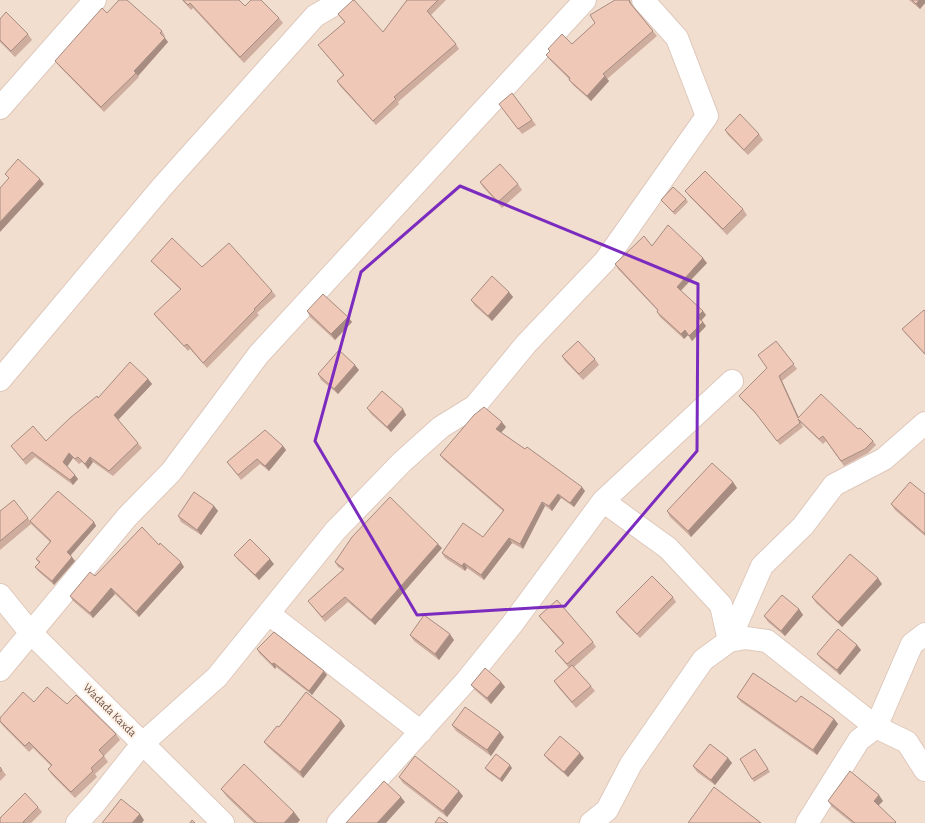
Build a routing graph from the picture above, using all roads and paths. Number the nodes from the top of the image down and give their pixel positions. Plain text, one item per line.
1 (95, 0) edge
2 (342, 0) edge
3 (585, 0) edge
4 (643, 0) edge
5 (0, 108) edge
6 (0, 380) edge
7 (732, 381) dead end
8 (925, 423) edge
9 (603, 501) junction
10 (0, 595) edge
11 (269, 614) junction
12 (30, 632) junction
13 (925, 634) edge
14 (729, 640) junction
15 (0, 670) edge
16 (876, 727) junction
17 (421, 732) junction
18 (143, 743) junction
19 (925, 770) edge
20 (606, 819) edge
21 (77, 823) edge
22 (223, 823) edge
23 (338, 823) edge
24 (807, 823) edge

1 - 5 street
2 - 6 street
3 - 12 street
4 - 11 street
7 - 9 street
8 - 14 street
9 - 14 street
9 - 17 street
10 - 12 street, Wadada Kaxda
11 - 17 street
11 - 18 street
12 - 15 street
12 - 18 street, Wadada Kaxda
13 - 16 street
14 - 16 street
14 - 20 street
16 - 19 street
16 - 24 street
17 - 23 street
18 - 21 street
18 - 22 street, Wadada Kaxda

